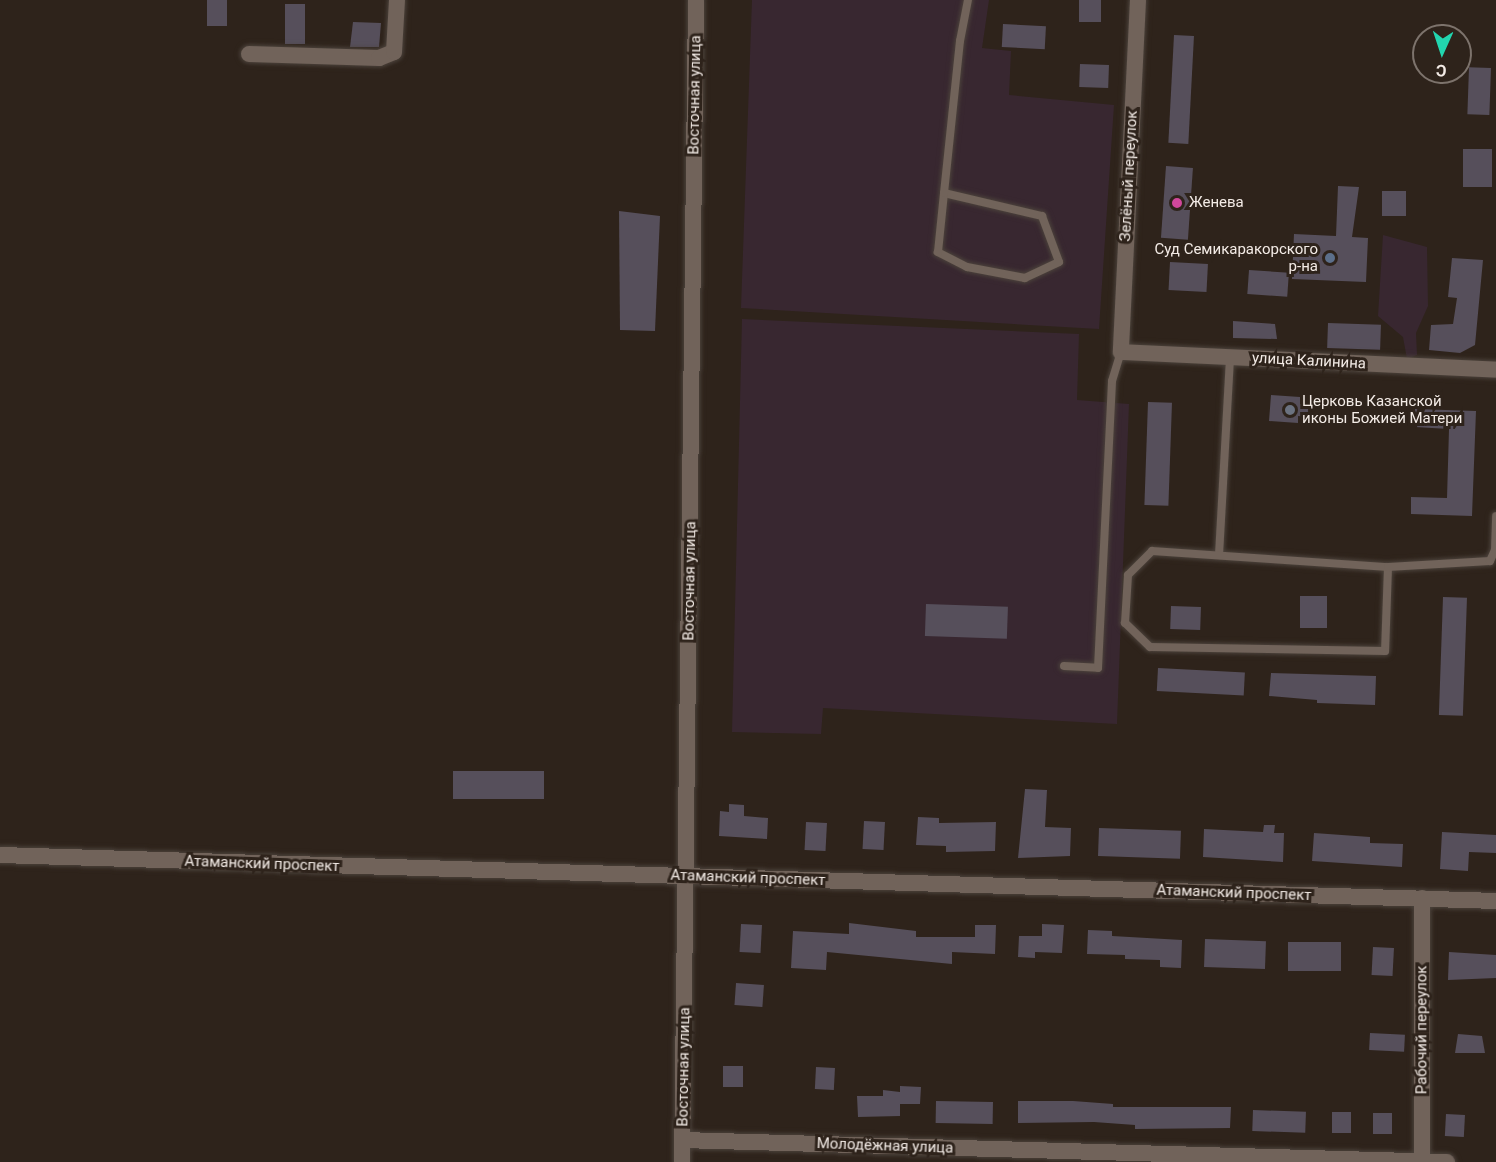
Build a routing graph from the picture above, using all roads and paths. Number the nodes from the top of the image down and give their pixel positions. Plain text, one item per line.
1 (398, 0) edge
2 (696, 0) edge
3 (968, 0) edge
4 (1138, 0) edge
5 (249, 54) dead end
6 (944, 193) junction
7 (1121, 352) junction
8 (1230, 357) junction
9 (1496, 370) edge
10 (1496, 516) edge
11 (1495, 551) edge
12 (1219, 555) junction
13 (1388, 567) junction
14 (1064, 666) dead end
15 (0, 855) edge
16 (687, 877) junction
17 (1422, 898) junction
18 (1496, 900) edge
19 (682, 1140) junction
20 (682, 1162) edge
21 (1422, 1162) edge
22 (1447, 1162) edge

1 - 5 street
2 - 16 street, Восточная улица
3 - 6 lane
4 - 7 street, Зелёный переулок
6 - 6 lane
7 - 8 street, улица Калинина
7 - 14 lane
8 - 9 street, улица Калинина
8 - 12 lane
10 - 11 lane
11 - 13 lane
12 - 13 lane
12 - 13 lane
15 - 16 street, Атаманский проспект
16 - 17 street, Атаманский проспект
16 - 19 street, Восточная улица
17 - 18 street, Атаманский проспект
17 - 21 street, Рабочий переулок
19 - 20 street, Восточная улица
19 - 21 street, Молодёжная улица
21 - 22 street, Молодёжная улица

